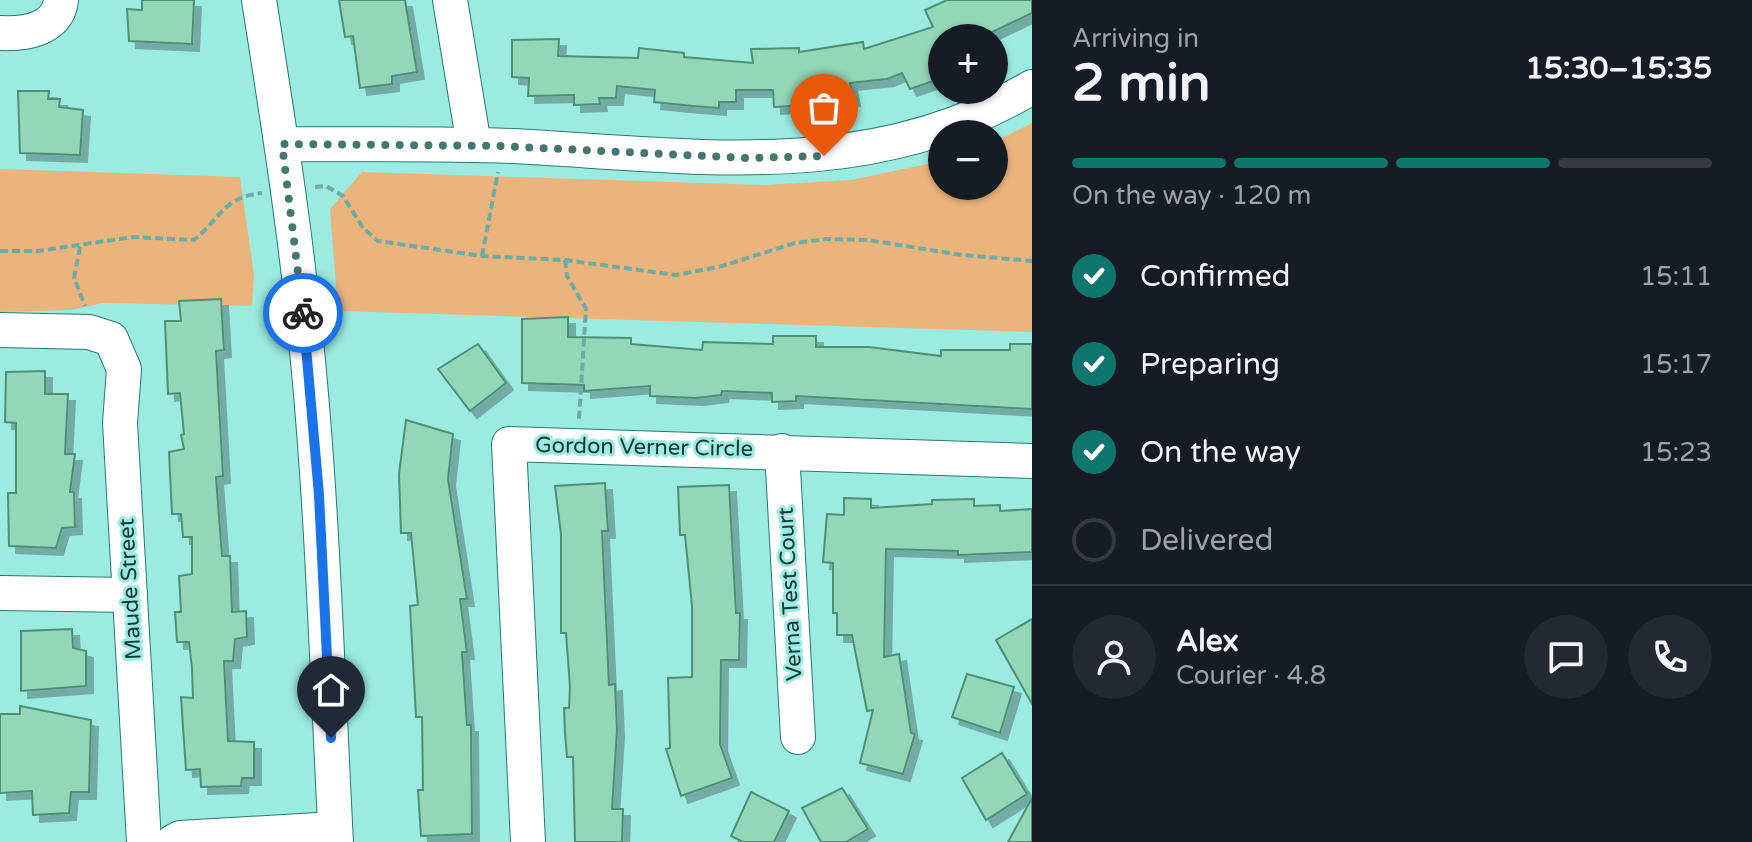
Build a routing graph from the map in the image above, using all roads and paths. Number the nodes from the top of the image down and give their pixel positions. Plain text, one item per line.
1 (61, 0) edge
2 (259, 0) edge
3 (450, 0) edge
4 (0, 33) edge
5 (1032, 87) edge
6 (282, 144) junction
7 (487, 146) junction
8 (290, 190) junction
9 (80, 246) junction
10 (0, 251) edge
11 (482, 256) junction
12 (565, 260) junction
13 (1032, 261) edge
14 (0, 330) edge
15 (100, 336) junction
16 (578, 446) junction
17 (782, 451) junction
18 (1032, 461) edge
19 (0, 593) edge
20 (130, 595) junction
21 (798, 737) dead end
22 (336, 836) edge
23 (144, 842) edge
24 (173, 842) edge
25 (528, 842) edge

1 - 4 street
2 - 6 street
3 - 7 street
5 - 7 street
6 - 7 street
6 - 8 street
7 - 11 path
8 - 9 path
8 - 11 path
8 - 22 street
9 - 10 path
9 - 15 path
11 - 12 path
12 - 13 path
12 - 16 path
14 - 15 street
15 - 20 street, Maude Street
16 - 17 street, Gordon Verner Circle
16 - 25 street, Gordon Verner Circle
17 - 18 street, Gordon Verner Circle
17 - 21 street, Verna Test Court
19 - 20 street
20 - 23 street, Maude Street
22 - 24 street

